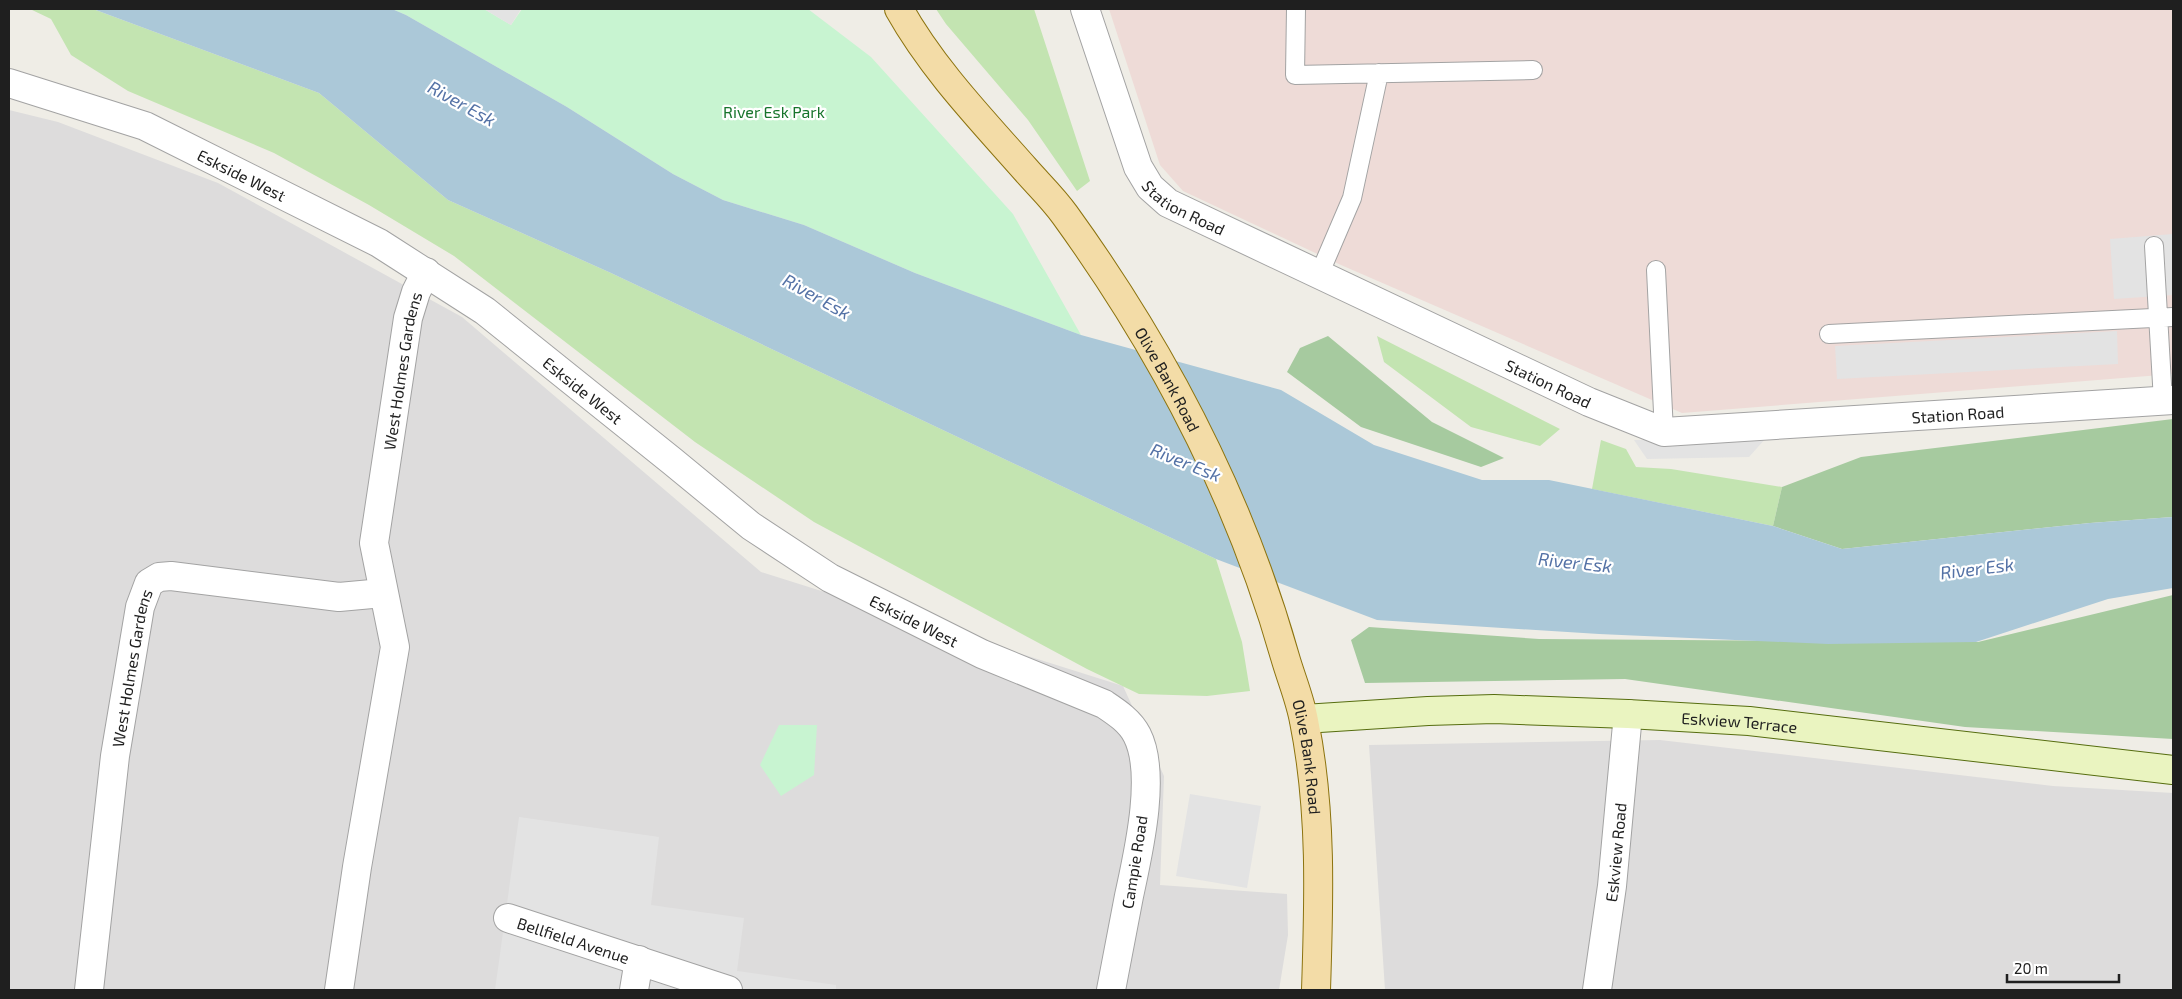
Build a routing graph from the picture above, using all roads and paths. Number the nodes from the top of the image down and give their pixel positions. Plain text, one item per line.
1 (899, 9) edge
2 (1085, 9) edge
3 (1296, 9) edge
4 (1533, 70) dead end
5 (1380, 73) junction
6 (9, 82) edge
7 (2154, 246) dead end
8 (1656, 270) dead end
9 (426, 272) junction
10 (1319, 275) junction
11 (2166, 317) edge
12 (1828, 334) dead end
13 (2168, 400) edge
14 (1664, 432) junction
15 (383, 593) junction
16 (1628, 714) junction
17 (1304, 719) junction
18 (1136, 734) joint
19 (2173, 770) edge
20 (508, 918) dead end
21 (639, 960) junction
22 (89, 990) edge
23 (339, 990) edge
24 (634, 990) edge
25 (728, 990) edge
26 (1111, 990) edge
27 (1316, 990) edge
28 (1597, 990) edge

1 - 17 main road, Olive Bank Road
2 - 10 street, Station Road
3 - 5 lane
4 - 5 lane
5 - 10 lane
6 - 9 street, Eskside West
7 - 11 lane
8 - 14 lane
9 - 15 street, West Holmes Gardens
9 - 18 street, Eskside West
10 - 14 street, Station Road
11 - 12 lane
11 - 13 lane
13 - 14 street, Station Road
15 - 22 street, West Holmes Gardens
15 - 23 street, West Holmes Gardens
16 - 17 main road, Eskview Terrace
16 - 19 main road, Eskview Terrace
16 - 28 street, Eskview Road
17 - 27 main road, Olive Bank Road
18 - 26 street, Campie Road
20 - 21 street, Bellfield Avenue
21 - 24 street, Bellfield Avenue
21 - 25 street, Bellfield Avenue

